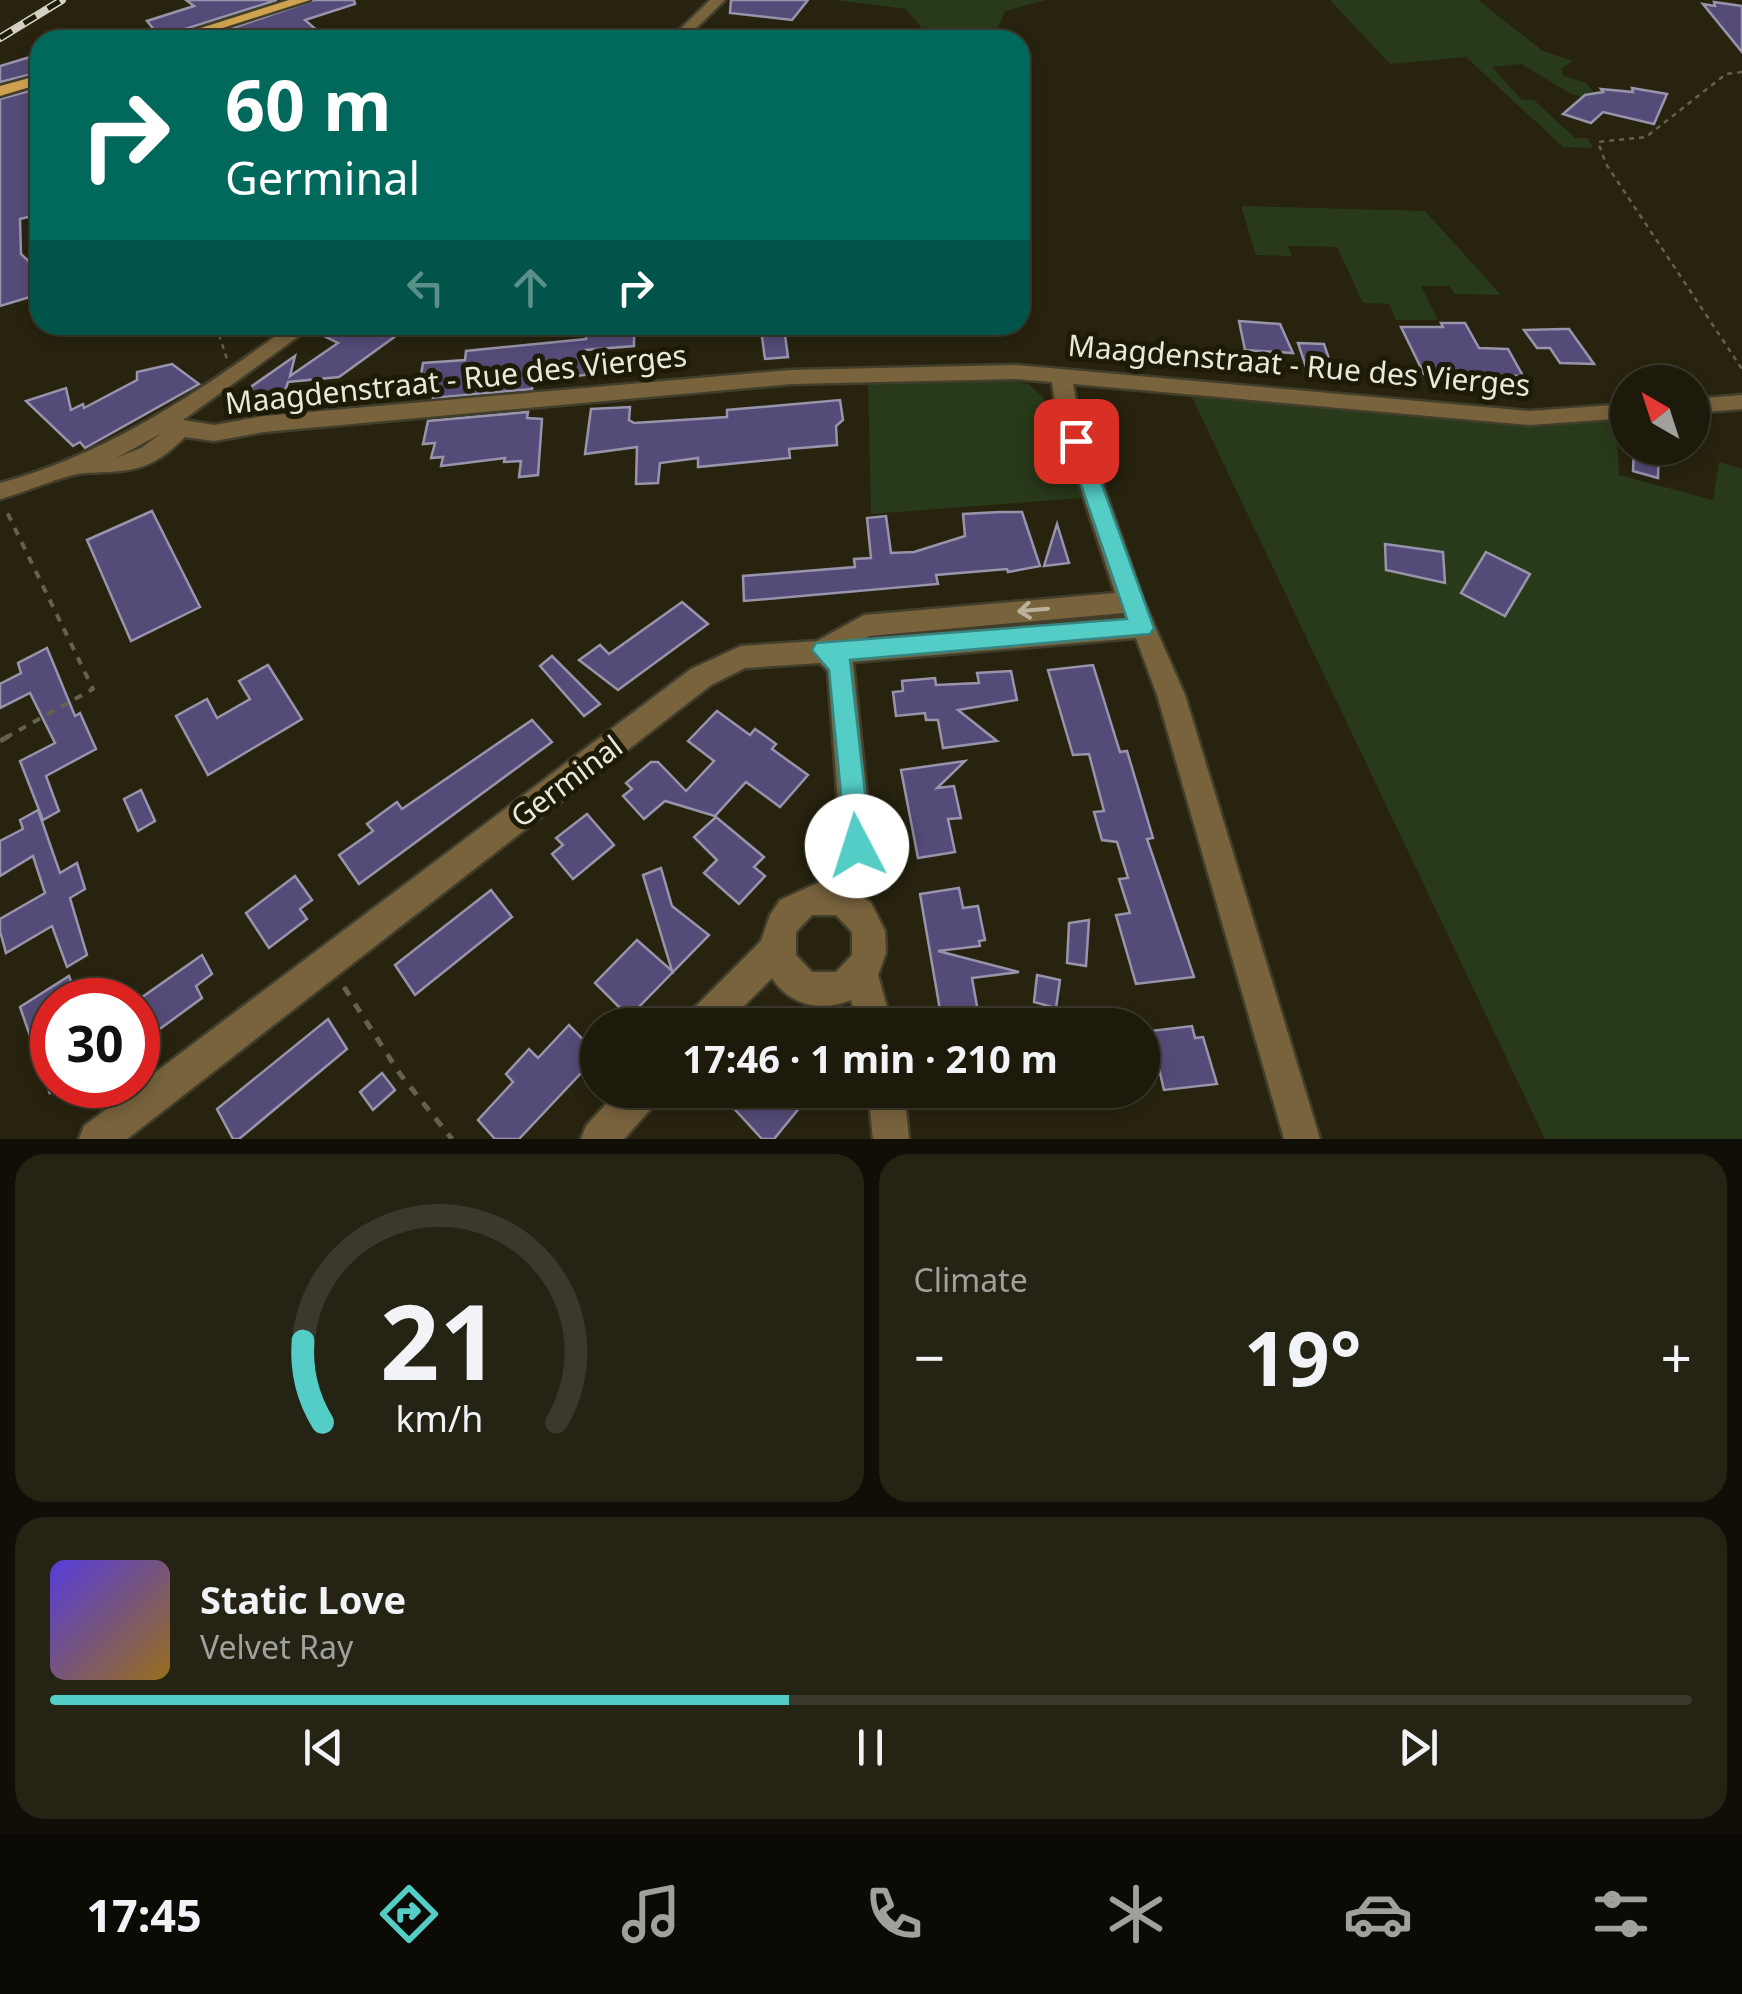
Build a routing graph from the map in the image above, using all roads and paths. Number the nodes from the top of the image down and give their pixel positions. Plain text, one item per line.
1 (303, 0) edge
2 (718, 0) edge
3 (213, 30) edge
4 (686, 30) edge
5 (1742, 72) edge
6 (30, 82) edge
7 (0, 91) edge
8 (219, 335) edge
9 (291, 335) edge
10 (1742, 368) edge
11 (242, 371) junction
12 (1061, 376) junction
13 (1742, 402) edge
14 (1710, 405) edge
15 (1610, 413) edge
16 (173, 425) junction
17 (2, 490) edge
18 (1136, 614) junction
19 (824, 650) junction
20 (0, 741) edge
21 (828, 898) junction
22 (778, 948) junction
23 (328, 962) junction
24 (860, 972) junction
25 (718, 1008) edge
26 (870, 1008) edge
27 (627, 1108) edge
28 (888, 1108) edge
29 (96, 1139) edge
30 (452, 1139) edge
31 (599, 1139) edge
32 (891, 1139) edge
33 (1302, 1139) edge

1 - 3 main road
2 - 4 street
5 - 10 path
6 - 7 main road
8 - 11 path
9 - 11 street
11 - 16 street
12 - 15 street, Maagdenstraat - Rue des Vierges
12 - 16 street, Maagdenstraat - Rue des Vierges
12 - 18 street
13 - 14 street
16 - 17 street
17 - 20 path
18 - 19 street, Germinal
18 - 33 street
19 - 21 street
19 - 23 street, Germinal
21 - 22 street
21 - 24 street
22 - 24 street
22 - 25 street
23 - 29 street, Germinal
23 - 30 path
24 - 26 street
27 - 31 street
28 - 32 street

